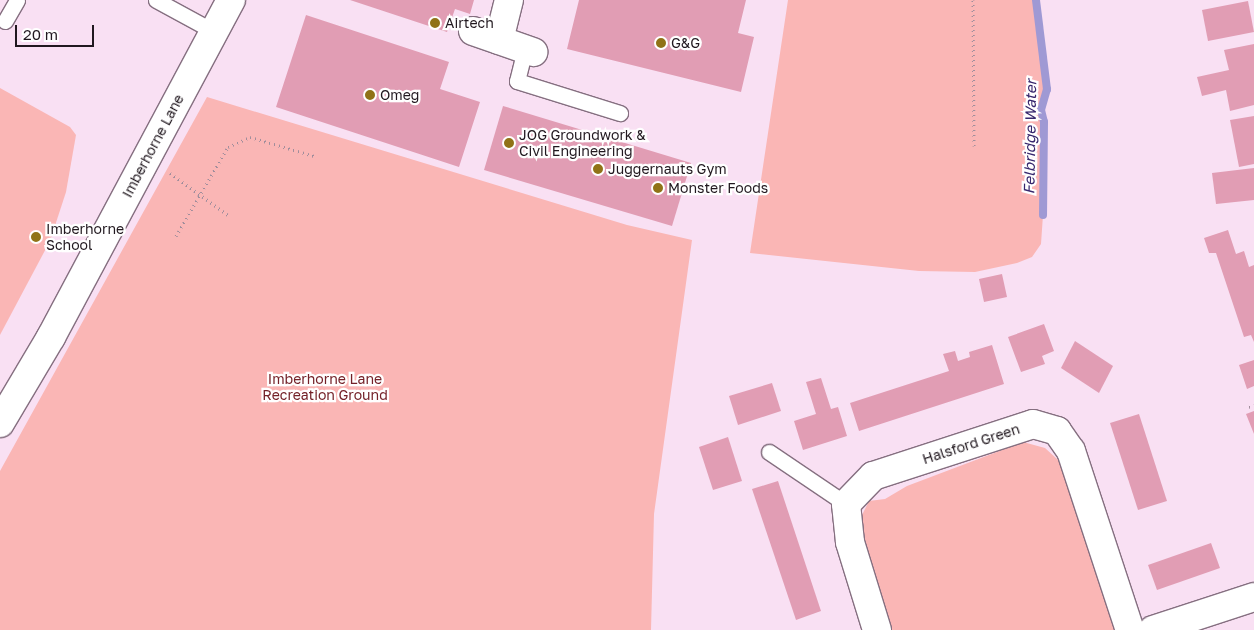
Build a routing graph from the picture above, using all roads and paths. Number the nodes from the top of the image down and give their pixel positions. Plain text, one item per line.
1 (17, 0) edge
2 (156, 0) edge
3 (231, 0) edge
4 (509, 0) edge
5 (973, 0) edge
6 (5, 21) dead end
7 (473, 31) dead end
8 (214, 32) junction
9 (499, 40) junction
10 (529, 51) joint
11 (620, 113) dead end
12 (974, 146) dead end
13 (314, 156) dead end
14 (167, 172) dead end
15 (199, 194) junction
16 (228, 215) dead end
17 (176, 236) dead end
18 (1254, 405) edge
19 (1248, 407) dead end
20 (0, 423) edge
21 (769, 452) dead end
22 (846, 504) junction
23 (1254, 597) edge
24 (877, 630) edge
25 (1130, 630) edge
26 (1153, 630) edge

1 - 6 lane
2 - 8 lane
3 - 8 street, Imberhorne Lane
4 - 9 street
5 - 12 path
7 - 9 street
8 - 20 street, Imberhorne Lane
9 - 10 street
10 - 11 lane
13 - 15 path
14 - 15 path
15 - 16 path
15 - 17 path
18 - 19 path
21 - 22 lane
22 - 24 street
22 - 25 street, Halsford Green
23 - 26 street

